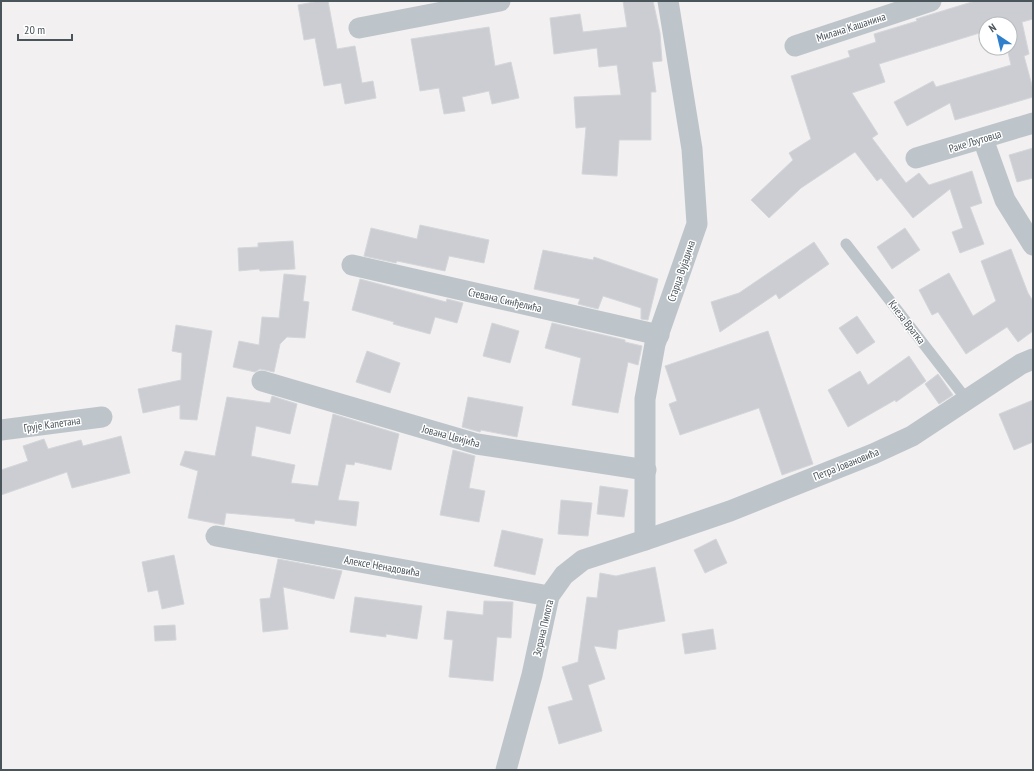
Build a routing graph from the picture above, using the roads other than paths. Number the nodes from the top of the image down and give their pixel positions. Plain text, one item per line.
1 (500, 1) edge
2 (668, 1) edge
3 (930, 1) edge
4 (359, 28) dead end
5 (795, 46) dead end
6 (1033, 123) edge
7 (983, 139) junction
8 (916, 158) dead end
9 (846, 244) dead end
10 (1033, 245) edge
11 (352, 265) dead end
12 (659, 335) junction
13 (1033, 359) edge
14 (262, 381) dead end
15 (967, 400) junction
16 (102, 416) dead end
17 (1, 430) edge
18 (646, 470) junction
19 (216, 536) dead end
20 (645, 540) junction
21 (549, 596) junction
22 (506, 770) edge

1 - 4 street
2 - 12 street, Старца Вујадина
3 - 5 street, Милана Кашанина
6 - 7 street, Раке Љутовца
7 - 8 street, Раке Љутовца
7 - 10 street
9 - 15 lane, Кнеза Вратка
11 - 12 street, Стевана Синђелића
12 - 18 street, Старца Вујадина
13 - 15 street, Петра Јовановића
14 - 18 street, Јована Цвијића
15 - 20 street, Петра Јовановића
16 - 17 street, Грује Капетана
18 - 20 street, Старца Вујадина
19 - 21 street, Алексе Ненадовића
20 - 21 street, Зорана Пилота
21 - 22 street, Зорана Пилота

